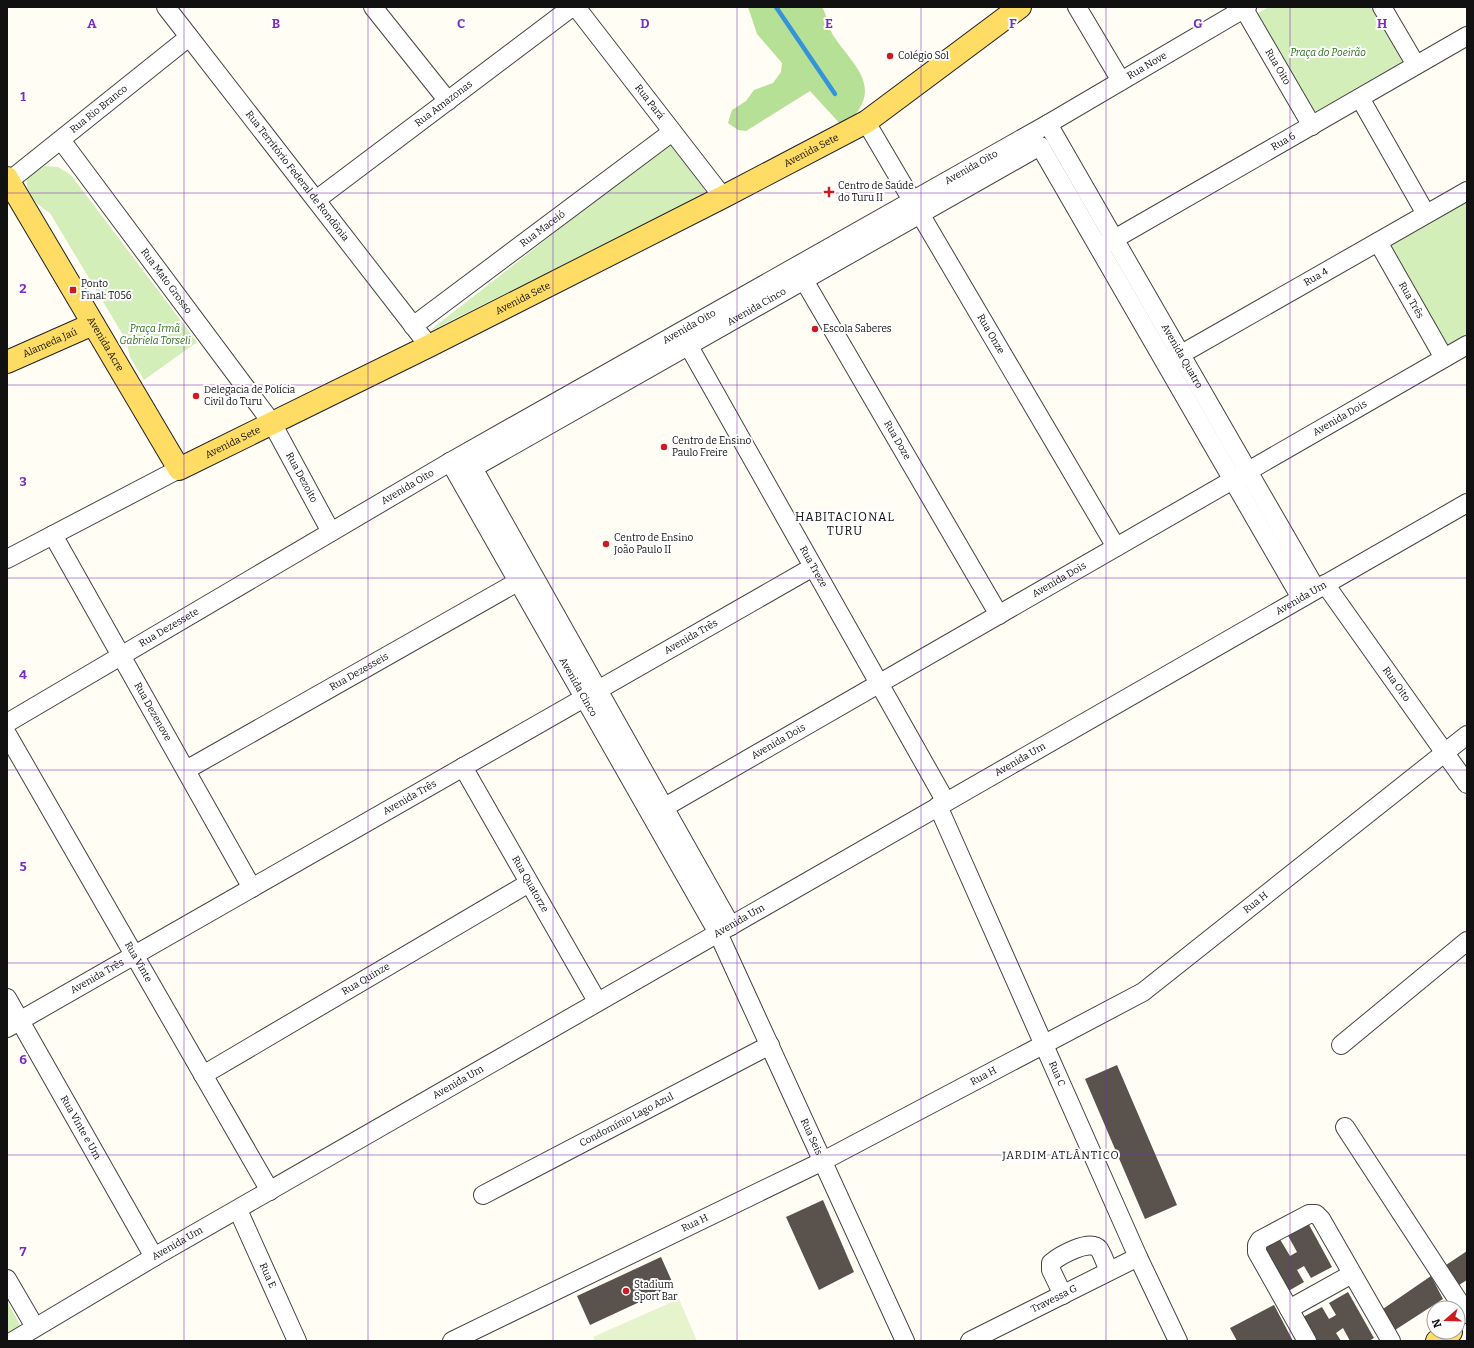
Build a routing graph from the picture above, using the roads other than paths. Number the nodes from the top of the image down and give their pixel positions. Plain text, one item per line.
1 (166, 7) edge
2 (373, 7) edge
3 (572, 7) edge
4 (576, 7) edge
5 (1077, 7) edge
6 (1382, 7) edge
7 (1246, 8) edge
8 (1009, 10) edge
9 (1467, 36) edge
10 (189, 37) junction
11 (1416, 65) junction
12 (1121, 81) junction
13 (1360, 98) junction
14 (448, 101) junction
15 (866, 122) junction
16 (1048, 124) junction
17 (1312, 126) junction
18 (672, 132) junction
19 (61, 140) junction
20 (1040, 146) junction
21 (8, 179) edge
22 (1467, 191) edge
23 (723, 197) junction
24 (316, 200) junction
25 (916, 207) junction
26 (1426, 214) junction
27 (1114, 239) junction
28 (1378, 242) junction
29 (1099, 248) junction
30 (800, 273) junction
31 (93, 324) junction
32 (413, 326) junction
33 (685, 338) junction
34 (1467, 345) edge
35 (428, 346) junction
36 (1181, 354) junction
37 (1444, 358) junction
38 (7, 362) edge
39 (1165, 364) junction
40 (272, 423) junction
41 (450, 462) junction
42 (473, 468) junction
43 (179, 469) junction
44 (1248, 471) junction
45 (1232, 480) junction
46 (1467, 503) edge
47 (331, 532) junction
48 (53, 535) junction
49 (1116, 547) junction
50 (7, 559) edge
51 (814, 567) junction
52 (525, 577) junction
53 (1321, 586) junction
54 (1300, 598) junction
55 (999, 615) junction
56 (120, 654) junction
57 (880, 683) junction
58 (591, 694) junction
59 (7, 723) edge
60 (7, 734) edge
61 (1467, 735) edge
62 (1445, 753) junction
63 (463, 767) junction
64 (186, 770) junction
65 (1467, 784) edge
66 (942, 804) junction
67 (657, 811) junction
68 (529, 883) junction
69 (252, 888) junction
70 (724, 929) junction
71 (1467, 941) edge
72 (134, 955) junction
73 (7, 998) edge
74 (597, 1001) junction
75 (13, 1024) edge
76 (1043, 1044) junction
77 (1341, 1045) dead end
78 (770, 1046) junction
79 (203, 1075) junction
80 (1345, 1127) dead end
81 (823, 1161) junction
82 (270, 1191) junction
83 (483, 1195) dead end
84 (238, 1210) junction
85 (154, 1256) junction
86 (1138, 1257) junction
87 (1109, 1272) junction
88 (1352, 1274) junction
89 (7, 1279) edge
90 (1063, 1295) junction
91 (1289, 1309) junction
92 (1467, 1314) edge
93 (35, 1327) junction
94 (13, 1341) edge
95 (297, 1341) edge
96 (452, 1341) edge
97 (905, 1341) edge
98 (970, 1341) edge
99 (1178, 1341) edge
100 (1307, 1341) edge
101 (1391, 1341) edge

1 - 10 street, Rua Território Federal de Rondônia
2 - 14 street
3 - 14 street, Rua Amazonas
4 - 18 street, Rua Pará
5 - 12 street
6 - 11 street
7 - 12 street, Rua Nove
7 - 17 street, Rua Oito
8 - 15 main road, Avenida Sete
9 - 11 street, Rua 6
10 - 19 street, Rua Rio Branco
10 - 24 street, Rua Território Federal de Rondônia
11 - 13 street, Rua 6
12 - 16 street, Rua Nove
13 - 17 street, Rua 6
13 - 26 street
14 - 24 street, Rua Amazonas
15 - 23 main road, Avenida Sete
15 - 25 street, Rua Onze
16 - 20 street
16 - 25 street, Avenida Oito
16 - 27 street, Avenida Quatro
17 - 27 street, Rua 6
18 - 23 street, Rua Pará
18 - 32 street, Rua Maceió
19 - 21 street, Rua Rio Branco
19 - 40 street, Rua Mato Grosso
20 - 25 street, Avenida Cinco
20 - 29 street, Avenida Quatro
21 - 31 main road, Avenida Acre
22 - 26 street, Rua 4
23 - 35 main road, Avenida Sete
24 - 32 street, Rua Território Federal de Rondônia
25 - 30 street, Avenida Cinco
25 - 49 street, Rua Onze
26 - 28 street, Rua 4
27 - 29 street, Rua 6
27 - 36 street, Avenida Quatro
28 - 36 street, Rua 4
28 - 37 street, Rua Três
29 - 39 street, Avenida Quatro
30 - 33 street, Avenida Cinco
30 - 55 street, Rua Doze
31 - 38 main road, Alameda Jaú
31 - 43 main road, Avenida Acre
32 - 35 street, Rua Território Federal de Rondônia
33 - 41 street, Avenida Oito
33 - 42 street, Avenida Cinco
33 - 51 street, Rua Treze
34 - 37 street, Avenida Dois
35 - 40 main road, Avenida Sete
36 - 39 street, Rua 4
36 - 44 street, Avenida Quatro
37 - 44 street, Avenida Dois
39 - 45 street, Avenida Quatro
40 - 43 main road, Avenida Sete
40 - 47 street, Rua Dezoito
41 - 42 street
41 - 47 street, Avenida Oito
41 - 52 street, Avenida Cinco
42 - 52 street, Avenida Cinco
43 - 48 street, Avenida Sete
44 - 45 street, Avenida Dois
44 - 53 street, Avenida Quatro
45 - 49 street, Avenida Dois
45 - 54 street, Avenida Quatro
46 - 53 street, Avenida Um
47 - 56 street, Rua Dezessete
48 - 50 street, Avenida Sete
48 - 56 street, Rua Dezenove
49 - 55 street, Avenida Dois
51 - 57 street, Rua Treze
51 - 58 street, Avenida Três
52 - 58 street, Avenida Cinco
52 - 64 street, Rua Dezesseis
53 - 54 street, Avenida Um
53 - 62 street, Rua Oito
54 - 66 street, Avenida Um
55 - 57 street, Avenida Dois
56 - 59 street, Rua Dezessete
56 - 64 street, Rua Dezenove
57 - 66 street, Rua Treze
57 - 67 street, Avenida Dois
58 - 63 street, Avenida Três
58 - 67 street, Avenida Cinco
60 - 72 street, Rua Vinte
61 - 62 street, Rua H
62 - 65 street, Rua Oito
62 - 76 street, Rua H
63 - 68 street, Rua Quatorze
63 - 69 street, Avenida Três
64 - 69 street, Rua Dezenove
66 - 70 street, Avenida Um
66 - 76 street, Rua C
67 - 70 street, Avenida Cinco
68 - 74 street, Rua Quatorze
68 - 79 street, Rua Quinze
69 - 72 street, Avenida Três
70 - 74 street, Avenida Um
70 - 78 street, Rua Seis
71 - 77 street
72 - 75 street, Avenida Três
72 - 79 street, Rua Vinte
73 - 75 street, Rua Vinte e Um
74 - 82 street, Avenida Um
75 - 85 street, Rua Vinte e Um
76 - 81 street, Rua H
76 - 86 street, Rua C
78 - 81 street, Rua Seis
78 - 83 street, Condomínio Lago Azul
79 - 82 street, Rua Vinte
80 - 92 street
81 - 96 street, Rua H
81 - 97 street, Rua Seis
82 - 84 street, Avenida Um
84 - 85 street, Avenida Um
84 - 95 street, Rua E
85 - 93 street, Avenida Um
86 - 87 street, Travessa G
86 - 99 street, Rua C
87 - 90 street, Travessa G
87 - 90 street
88 - 91 street
88 - 91 street
88 - 101 street
89 - 93 street
90 - 98 street, Travessa G
91 - 100 street
93 - 94 street, Avenida Um

